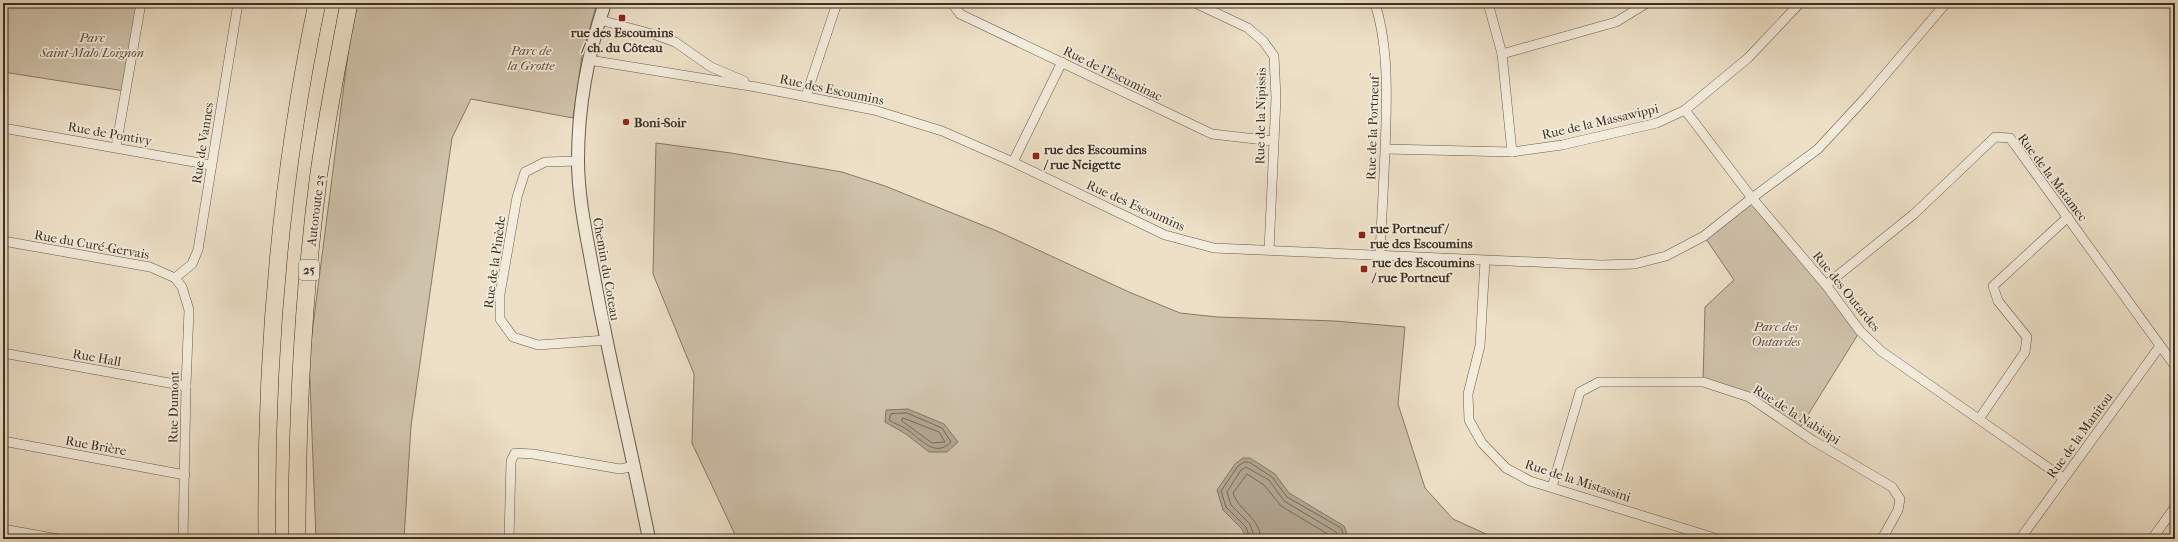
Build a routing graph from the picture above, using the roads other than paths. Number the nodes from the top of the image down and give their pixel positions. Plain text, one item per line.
1 (140, 3) edge
2 (238, 3) edge
3 (317, 3) edge
4 (350, 3) edge
5 (605, 3) edge
6 (837, 3) edge
7 (952, 3) edge
8 (1195, 3) edge
9 (1375, 3) edge
10 (1488, 3) edge
11 (1647, 3) edge
12 (1787, 3) edge
13 (1800, 3) edge
14 (1946, 3) edge
15 (1793, 10) junction
16 (600, 20) junction
17 (1502, 54) junction
18 (589, 60) junction
19 (1062, 62) junction
20 (756, 87) junction
21 (806, 96) junction
22 (1685, 110) junction
23 (3, 128) edge
24 (1273, 141) junction
25 (116, 147) junction
26 (1386, 149) junction
27 (1512, 152) junction
28 (578, 161) junction
29 (1014, 162) junction
30 (211, 165) junction
31 (1752, 198) junction
32 (2068, 217) junction
33 (3, 241) edge
34 (1269, 250) junction
35 (1380, 254) junction
36 (1485, 261) junction
37 (175, 278) junction
38 (1826, 285) junction
39 (606, 340) junction
40 (2160, 346) junction
41 (3, 353) edge
42 (2175, 366) edge
43 (186, 386) junction
44 (1979, 419) junction
45 (3, 441) edge
46 (635, 466) junction
47 (185, 475) junction
48 (2063, 478) junction
49 (1552, 487) junction
50 (2175, 507) edge
51 (3, 529) edge
52 (58, 539) edge
53 (183, 539) edge
54 (267, 539) edge
55 (297, 539) edge
56 (509, 539) edge
57 (649, 539) edge
58 (1718, 539) edge
59 (1882, 539) edge
60 (2020, 539) edge
61 (2152, 539) edge

1 - 25 street
2 - 30 street, Rue de Vannes
3 - 54 highway
4 - 55 highway, Autoroute 25 / 25
5 - 16 street, Chemin du Coteau
6 - 21 street
7 - 19 street, Rue de l'Escuminac
8 - 24 street, Rue de la Nipissis
9 - 26 street, Rue de la Portneuf
10 - 17 street
11 - 17 street
12 - 15 street
13 - 15 street, Rue de la Massawippi
14 - 31 street, Rue des Escoumins
15 - 22 street, Rue de la Massawippi
16 - 18 street, Chemin du Coteau
16 - 20 street, Rue des Escoumins
17 - 27 street
18 - 20 street, Rue des Escoumins
18 - 28 street, Chemin du Coteau
19 - 24 street, Rue de l'Escuminac
19 - 29 street
20 - 21 street, Rue des Escoumins
21 - 29 street, Rue des Escoumins
22 - 27 street, Rue de la Massawippi
22 - 31 street, Rue des Outardes
23 - 25 street, Rue de Pontivy
24 - 34 street, Rue de la Nipissis
25 - 30 street, Rue de Pontivy
26 - 27 street, Rue de la Massawippi
26 - 35 street, Rue de la Portneuf
28 - 39 street, Chemin du Coteau
28 - 39 street, Rue de la Pinède
29 - 34 street, Rue des Escoumins
30 - 37 street, Rue de Vannes
31 - 36 street, Rue des Escoumins
31 - 38 street, Rue des Outardes
32 - 38 street, Rue de la Matamec
32 - 40 street, Rue de la Matamec
32 - 44 street
33 - 37 street, Rue du Curé-Gervais
34 - 35 street, Rue des Escoumins
35 - 36 street, Rue des Escoumins
36 - 49 street, Rue de la Mistassini
37 - 43 street, Rue Dumont
38 - 44 street, Rue des Outardes
39 - 46 street, Chemin du Coteau
40 - 42 street, Rue de la Matamec
40 - 48 street, Rue de la Manitou
41 - 43 street, Rue Hall
43 - 47 street, Rue Dumont
44 - 48 street, Rue des Outardes
45 - 47 street, Rue Brière
46 - 56 street
46 - 57 street, Chemin du Coteau
47 - 53 street, Rue Dumont
48 - 60 street, Rue de la Manitou
49 - 58 street, Rue de la Mistassini
49 - 59 street, Rue de la Nabisipi
50 - 61 street
51 - 52 street

